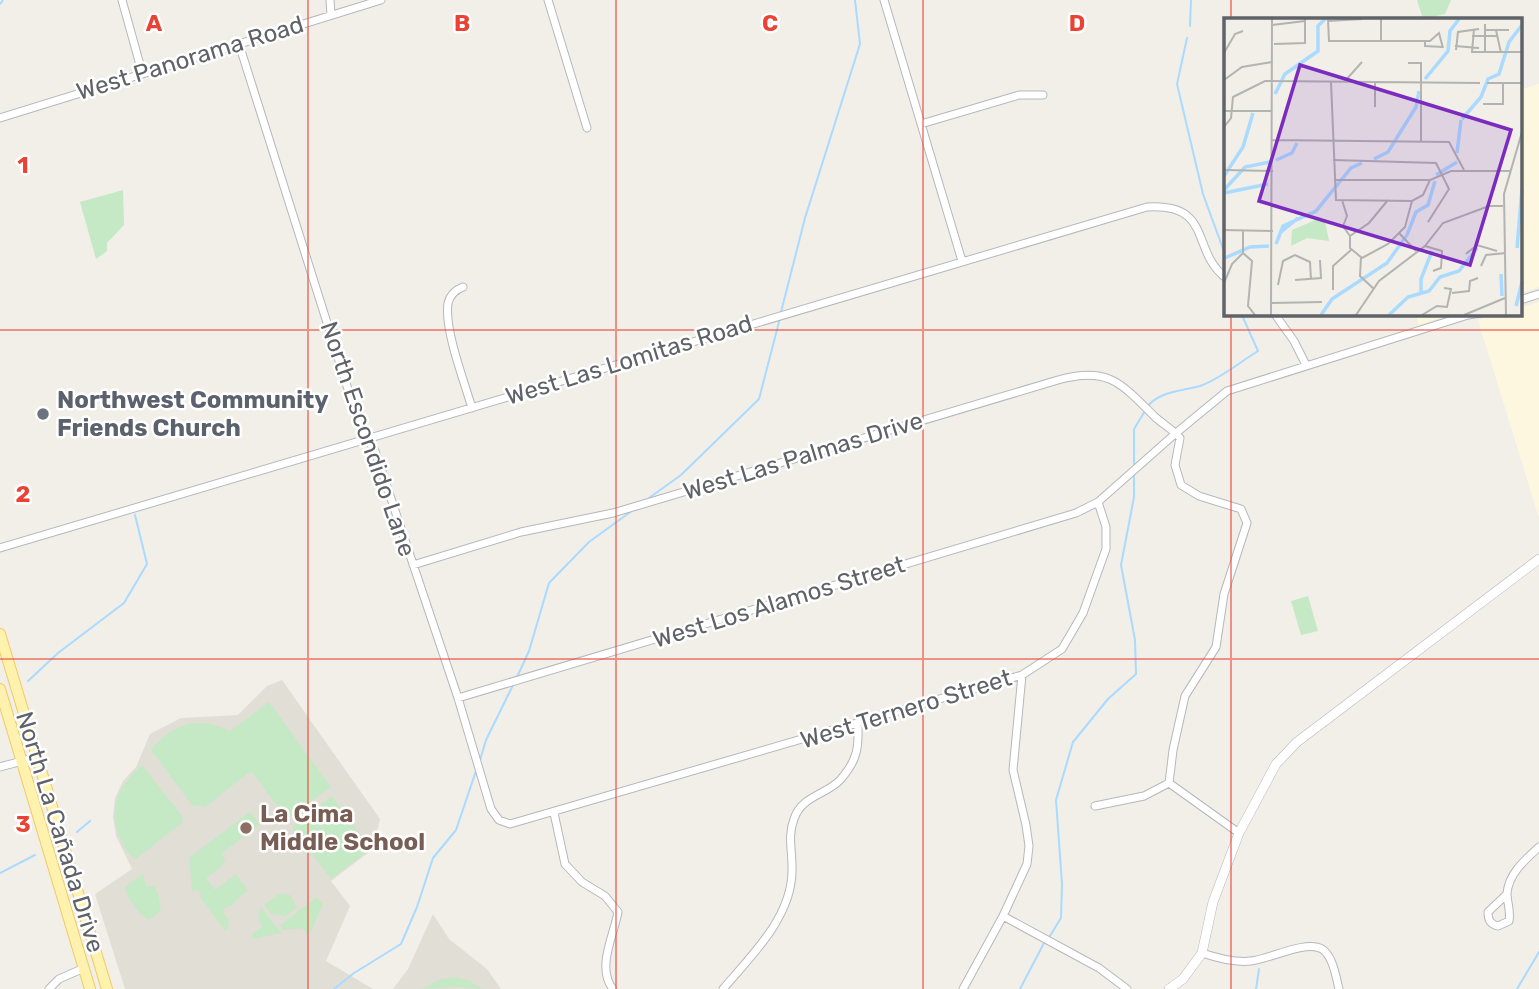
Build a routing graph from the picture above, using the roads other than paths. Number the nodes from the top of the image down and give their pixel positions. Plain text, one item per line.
1 (121, 0) edge
2 (330, 0) edge
3 (380, 0) edge
4 (548, 0) edge
5 (884, 0) edge
6 (331, 15) junction
7 (239, 44) junction
8 (142, 72) junction
9 (1043, 95) dead end
10 (0, 118) edge
11 (921, 124) junction
12 (587, 128) dead end
13 (962, 261) junction
14 (1224, 276) edge
15 (463, 287) dead end
16 (1539, 294) edge
17 (1522, 299) edge
18 (1275, 315) edge
19 (1468, 315) edge
20 (1306, 365) junction
21 (472, 408) junction
22 (1176, 433) junction
23 (369, 439) junction
24 (1098, 502) junction
25 (0, 548) edge
26 (1539, 559) edge
27 (412, 565) junction
28 (0, 634) edge
29 (1022, 675) junction
30 (0, 689) edge
31 (458, 698) junction
32 (858, 724) junction
33 (37, 757) junction
34 (22, 761) junction
35 (0, 767) edge
36 (1169, 783) junction
37 (1096, 806) dead end
38 (554, 813) junction
39 (510, 824) joint
40 (1239, 833) junction
41 (1539, 847) edge
42 (1507, 894) dead end
43 (1003, 916) junction
44 (1202, 953) junction
45 (84, 968) junction
46 (49, 989) edge
47 (90, 989) edge
48 (107, 989) edge
49 (613, 989) edge
50 (723, 989) edge
51 (963, 989) edge
52 (1127, 989) edge
53 (1170, 989) edge
54 (1339, 989) edge

1 - 8 street
2 - 6 street
3 - 6 street, West Panorama Road
4 - 12 street
5 - 11 street
6 - 7 street, West Panorama Road
7 - 8 street, West Panorama Road
7 - 23 street, North Escondido Lane
8 - 10 street, West Panorama Road
9 - 11 street
11 - 13 street
13 - 14 street, West Las Lomitas Road
13 - 21 street, West Las Lomitas Road
15 - 21 street
16 - 17 street
18 - 20 street
19 - 20 street
20 - 22 street
21 - 23 street, West Las Lomitas Road
22 - 24 street
22 - 27 street, West Las Palmas Drive
22 - 36 street
23 - 25 street, West Las Lomitas Road
23 - 27 street, North Escondido Lane
24 - 29 street, West Ternero Street
24 - 31 street, West Los Alamos Street
26 - 40 street
27 - 31 street, North Escondido Lane
28 - 33 main road, North La Cañada Drive
29 - 32 street, West Ternero Street
29 - 43 street
30 - 34 main road, North La Cañada Drive
31 - 39 street, North Escondido Lane
32 - 38 street, West Ternero Street
32 - 50 street
33 - 34 street
33 - 48 main road, North La Cañada Drive
34 - 35 street
34 - 45 main road, North La Cañada Drive
36 - 37 street
36 - 40 street
38 - 39 street, West Ternero Street
38 - 49 street
40 - 44 street
41 - 42 street
43 - 51 street
43 - 52 street
44 - 53 street
44 - 54 street
45 - 46 street
45 - 47 main road, North La Cañada Drive

